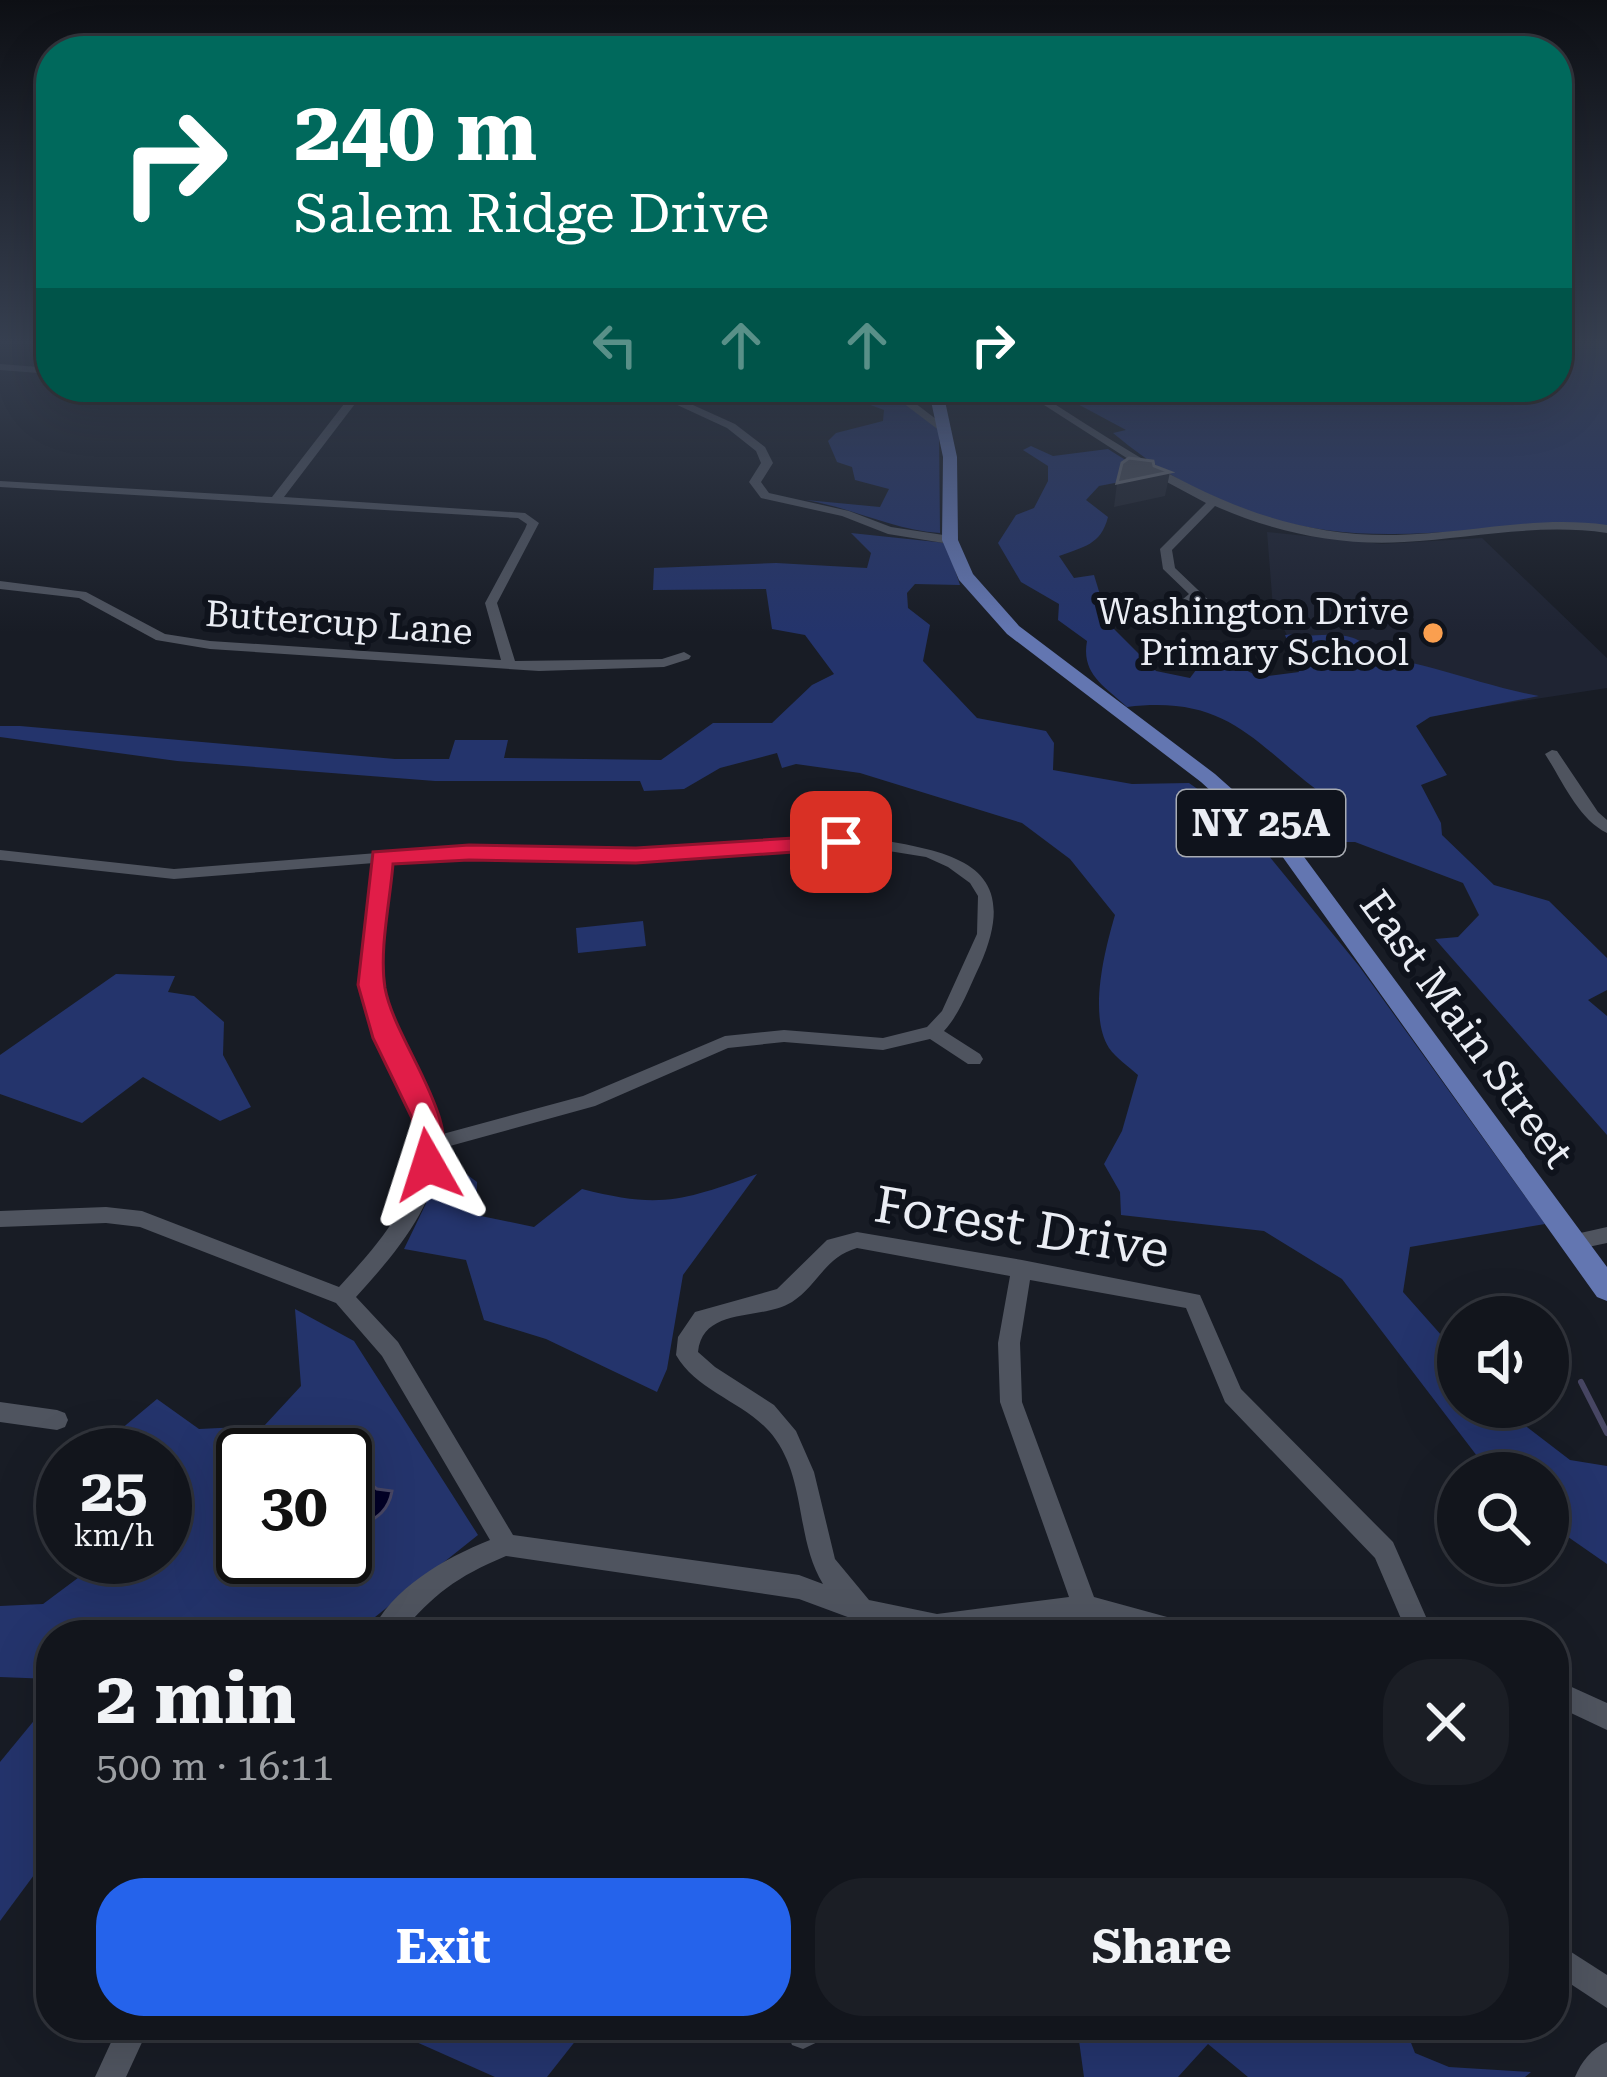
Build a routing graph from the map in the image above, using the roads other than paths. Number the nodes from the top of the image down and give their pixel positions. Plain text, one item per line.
1 (322, 440) edge
2 (749, 440) edge
3 (946, 440) edge
4 (1106, 440) edge
5 (0, 484) edge
6 (274, 501) junction
7 (1210, 505) junction
8 (1607, 529) edge
9 (950, 540) junction
10 (0, 585) edge
11 (1197, 594) dead end
12 (684, 656) dead end
13 (509, 665) junction
14 (1552, 754) dead end
15 (1607, 828) edge
16 (0, 855) edge
17 (382, 858) junction
18 (933, 1032) junction
19 (974, 1059) dead end
20 (432, 1144) junction
21 (0, 1220) edge
22 (1607, 1235) edge
23 (1574, 1242) junction
24 (1022, 1268) junction
25 (1607, 1289) edge
26 (343, 1297) junction
27 (0, 1412) edge
28 (56, 1420) dead end
29 (506, 1545) junction
30 (1084, 1607) junction
31 (867, 1612) junction
32 (395, 1620) edge
33 (872, 1620) edge
34 (904, 1620) edge
35 (988, 1620) edge
36 (1133, 1620) edge
37 (1414, 1620) edge
38 (1569, 1699) edge
39 (1607, 1717) edge
40 (1569, 1966) edge
41 (1607, 1993) edge
42 (128, 2040) edge
43 (1607, 2056) edge
44 (110, 2077) edge
45 (1590, 2077) edge

1 - 6 street
2 - 9 street
3 - 9 main road, East Main Street / NY 25A
4 - 7 street
5 - 6 street
6 - 13 street
7 - 8 street
7 - 11 street
9 - 23 main road, East Main Street / NY 25A
10 - 13 street, Buttercup Lane
12 - 13 street, Buttercup Lane
14 - 15 street
16 - 17 street
17 - 18 street
17 - 20 street
18 - 19 street
18 - 20 street
20 - 26 street
21 - 26 street
22 - 23 street
23 - 25 main road, East Main Street / NY 25A
24 - 30 street
24 - 31 street, Forest Drive
24 - 37 street, Forest Drive
26 - 29 street
27 - 28 street
29 - 31 street
29 - 32 street
30 - 35 street
30 - 36 street
31 - 33 street, Forest Drive
31 - 34 street
38 - 39 street
40 - 41 street
42 - 44 street
43 - 45 street

